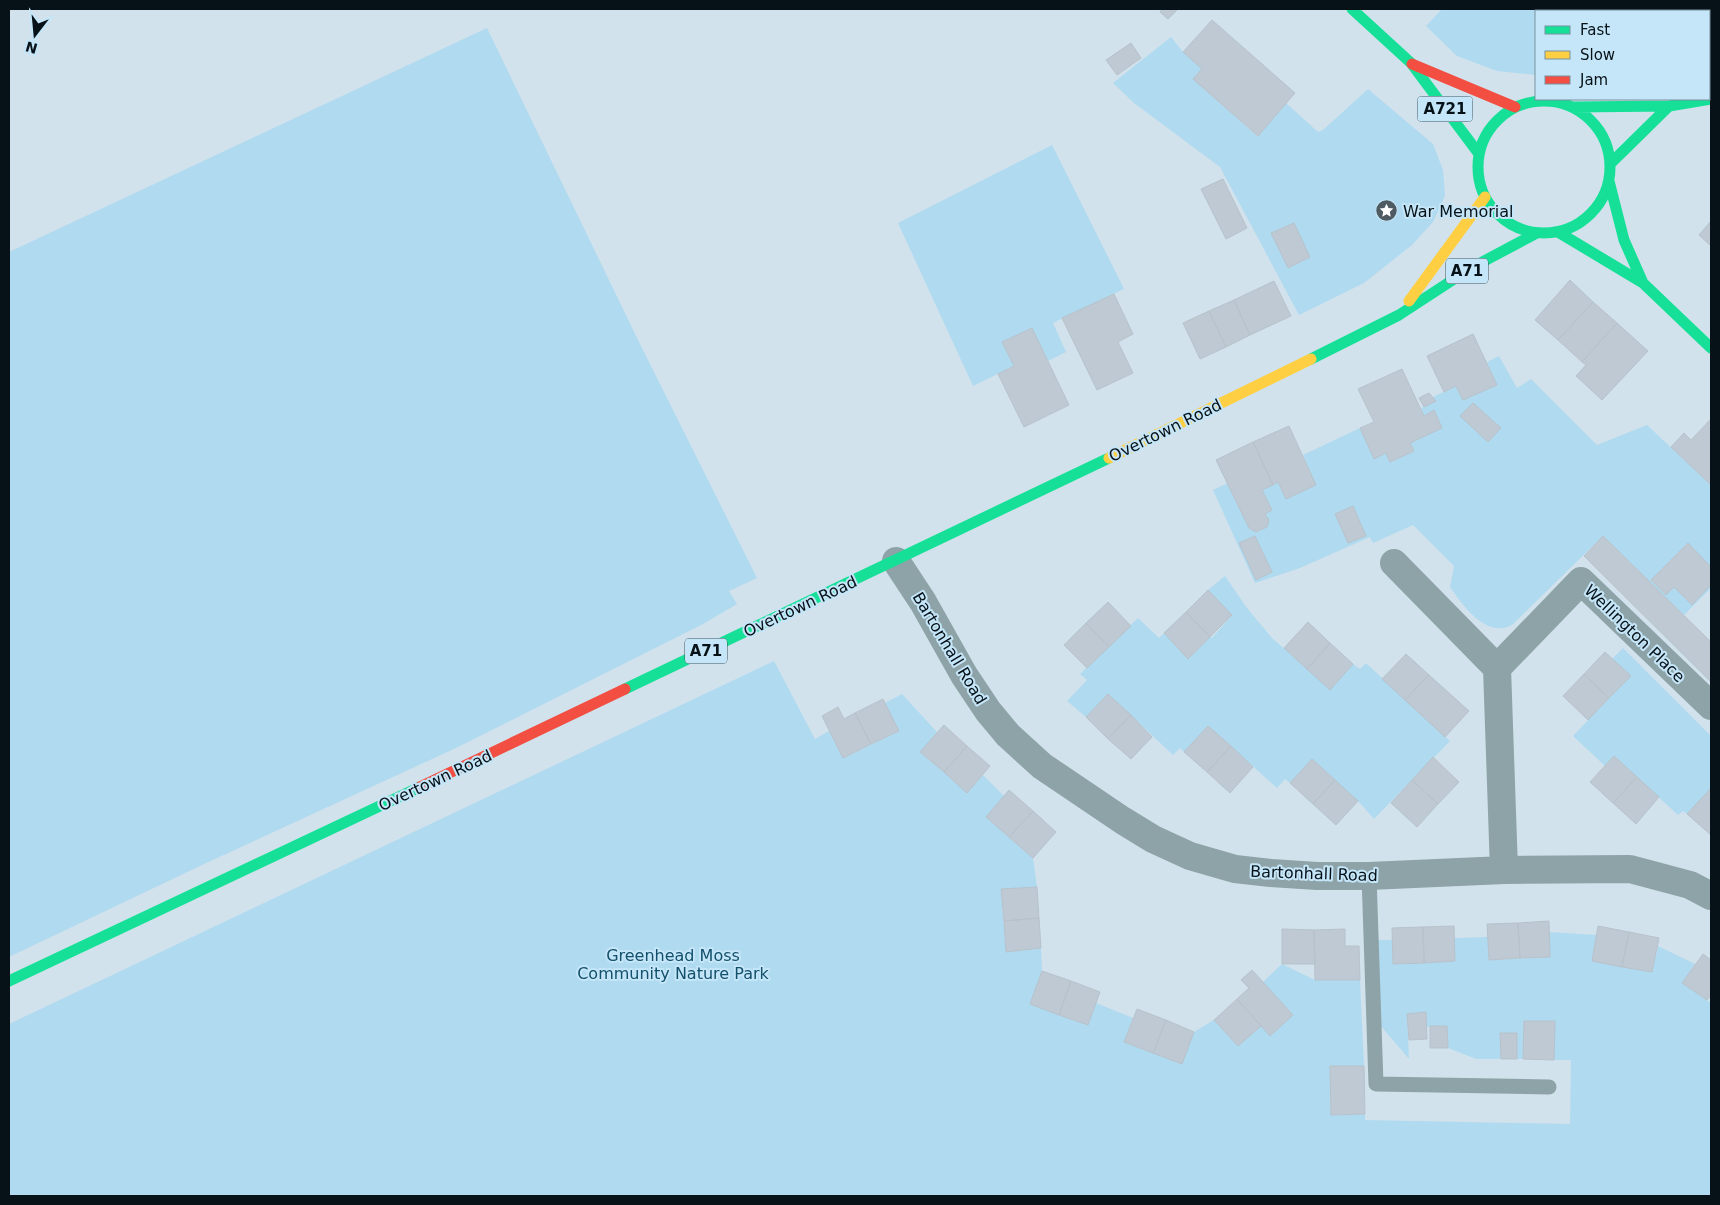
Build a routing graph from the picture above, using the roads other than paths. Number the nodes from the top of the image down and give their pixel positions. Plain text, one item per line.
1 (1352, 9) edge
2 (1411, 64) junction
3 (1705, 100) edge
4 (1669, 106) junction
5 (1515, 107) junction
6 (1573, 108) junction
7 (1479, 154) junction
8 (1610, 164) junction
9 (1609, 181) junction
10 (1485, 197) junction
11 (1536, 232) junction
12 (1558, 232) junction
13 (1643, 283) junction
14 (1399, 315) junction
15 (1711, 348) edge
16 (896, 561) junction
17 (1394, 563) dead end
18 (1497, 668) junction
19 (1711, 706) edge
20 (1504, 870) junction
21 (1369, 876) junction
22 (1711, 896) edge
23 (9, 981) edge
24 (1549, 1087) dead end

1 - 2 main road, A721
2 - 5 main road, A721
2 - 7 main road, A721
3 - 4 main road
4 - 6 main road
4 - 8 main road
5 - 6 main road
5 - 7 main road
6 - 8 main road
7 - 10 main road
8 - 9 main road
9 - 12 main road
9 - 13 main road
10 - 11 main road
10 - 14 main road, Overtown Road / A71
11 - 12 main road
11 - 14 main road, Overtown Road / A71
12 - 13 main road
13 - 15 main road
14 - 16 main road, Overtown Road / A71
16 - 21 street, Bartonhall Road
16 - 23 main road, Overtown Road / A71
17 - 18 street
18 - 19 street, Wellington Place
18 - 20 street
20 - 21 street, Bartonhall Road
20 - 22 street, Bartonhall Road
21 - 24 lane

